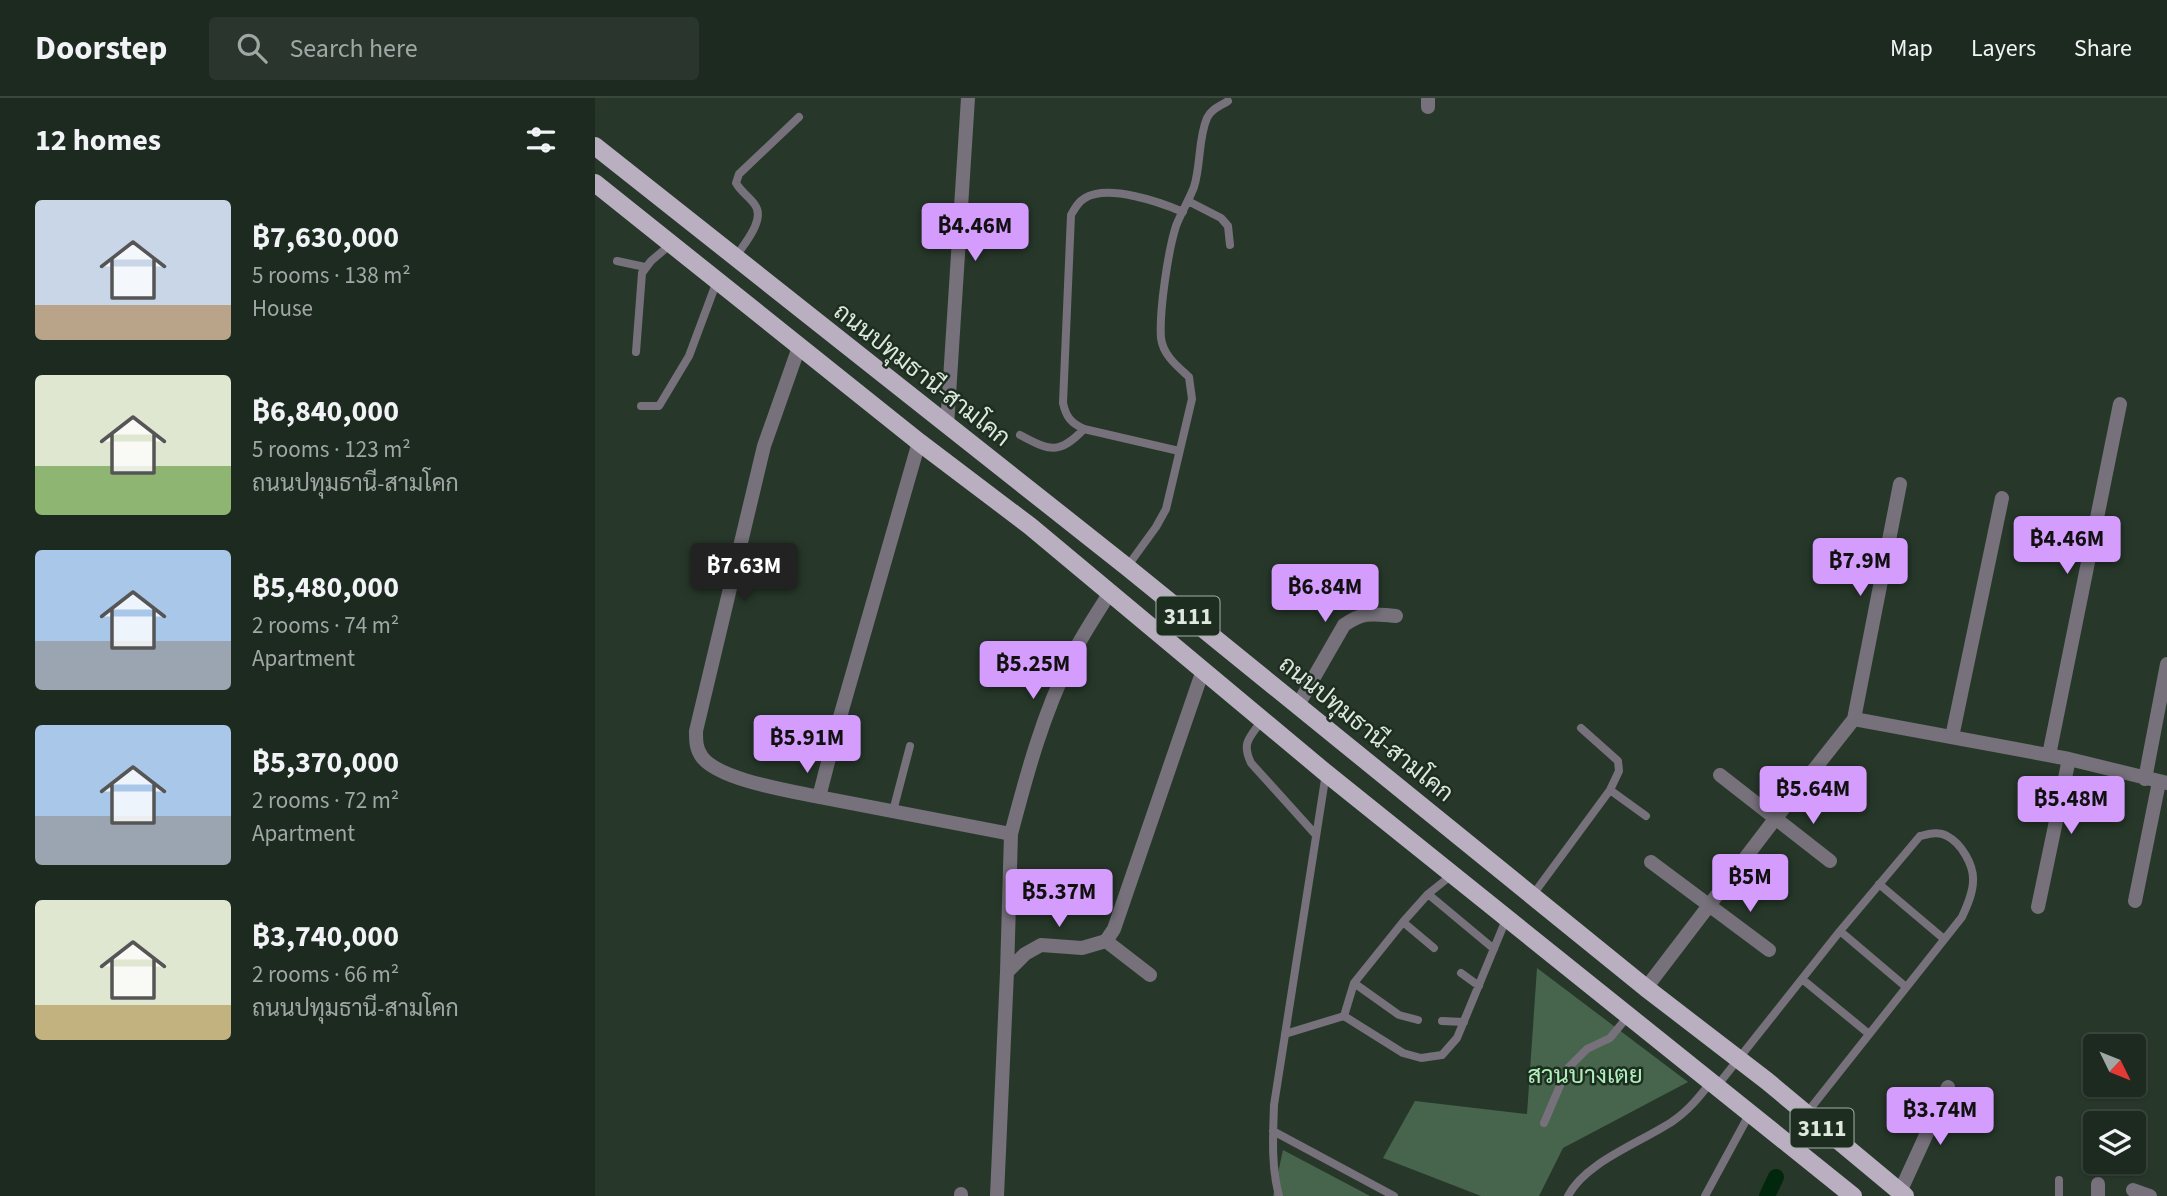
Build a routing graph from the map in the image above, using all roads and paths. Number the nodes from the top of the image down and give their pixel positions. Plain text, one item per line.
1 (968, 98) edge
2 (1228, 101) dead end
3 (799, 117) dead end
4 (595, 146) edge
5 (595, 184) edge
6 (1188, 201) junction
7 (1183, 212) junction
8 (671, 244) junction
9 (1230, 245) dead end
10 (735, 258) junction
11 (617, 261) dead end
12 (645, 267) junction
13 (717, 281) junction
14 (799, 347) junction
15 (636, 352) dead end
16 (2120, 404) dead end
17 (641, 406) dead end
18 (947, 426) junction
19 (1084, 429) junction
20 (1020, 435) dead end
21 (919, 442) junction
22 (1179, 451) junction
23 (1900, 484) dead end
24 (2002, 498) dead end
25 (1127, 567) junction
26 (1110, 592) junction
27 (1397, 616) dead end
28 (2167, 664) edge
29 (1203, 670) junction
30 (1298, 705) junction
31 (1854, 719) junction
32 (1262, 720) junction
33 (1581, 728) dead end
34 (1952, 737) junction
35 (910, 746) dead end
36 (2049, 755) junction
37 (2069, 759) junction
38 (1326, 773) junction
39 (1720, 775) dead end
40 (2157, 781) edge
41 (1610, 790) junction
42 (819, 797) junction
43 (893, 811) junction
44 (1646, 816) dead end
45 (1775, 819) junction
46 (1011, 834) junction
47 (1317, 835) junction
48 (1829, 861) dead end
49 (1651, 862) dead end
50 (1453, 874) junction
51 (1879, 884) junction
52 (1428, 894) junction
53 (1532, 896) junction
54 (2135, 901) dead end
55 (1709, 906) junction
56 (2038, 906) dead end
57 (1507, 917) junction
58 (1403, 922) junction
59 (1840, 931) junction
60 (1944, 939) junction
61 (1106, 941) junction
62 (1434, 948) dead end
63 (1494, 949) junction
64 (1769, 950) dead end
65 (1007, 972) junction
66 (1461, 973) dead end
67 (1150, 975) dead end
68 (1802, 979) junction
69 (1355, 983) junction
70 (1479, 986) junction
71 (1906, 987) junction
72 (1646, 988) junction
73 (1629, 1015) junction
74 (1344, 1016) junction
75 (1419, 1020) dead end
76 (1442, 1021) dead end
77 (1464, 1022) junction
78 (1285, 1034) junction
79 (1869, 1034) junction
80 (1738, 1059) junction
81 (1714, 1084) junction
82 (1948, 1087) dead end
83 (1750, 1113) junction
84 (1806, 1114) junction
85 (1544, 1123) dead end
86 (1273, 1131) junction
87 (2059, 1180) dead end
88 (2133, 1190) dead end
89 (1903, 1194) edge
90 (997, 1196) edge
91 (1279, 1196) edge
92 (1394, 1196) edge
93 (1568, 1196) edge
94 (1705, 1196) edge
95 (1853, 1196) edge
96 (2059, 1196) edge
97 (2150, 1196) edge

1 - 18 street
2 - 6 lane
3 - 10 lane
4 - 10 main road, ถนนปทุมธานี-สามโคก / 3111
5 - 8 main road, 3111
6 - 7 lane
6 - 9 lane
7 - 19 lane
7 - 22 lane
8 - 12 lane
8 - 13 main road, 3111
10 - 18 main road, ถนนปทุมธานี-สามโคก / 3111
11 - 12 lane
12 - 15 lane
13 - 14 main road, 3111
13 - 17 lane
14 - 21 main road, 3111
14 - 42 street
16 - 36 street
18 - 25 main road, ถนนปทุมธานี-สามโคก / 3111
19 - 20 lane
19 - 22 lane
21 - 26 main road, 3111
21 - 42 street
22 - 25 lane
23 - 31 street
24 - 34 street
25 - 30 main road, ถนนปทุมธานี-สามโคก / 3111
26 - 29 main road, 3111
26 - 46 street
27 - 30 street
28 - 40 street
29 - 32 main road, 3111
29 - 61 street
30 - 53 main road, ถนนปทุมธานี-สามโคก / 3111
31 - 34 street
31 - 45 street
32 - 38 main road, 3111
32 - 47 lane
33 - 41 lane
34 - 36 street
35 - 43 lane
36 - 37 street
37 - 40 street
37 - 56 street
38 - 47 lane
38 - 50 main road, 3111
39 - 45 street
40 - 54 street
41 - 44 lane
41 - 53 lane
42 - 43 street
43 - 46 street
45 - 48 street
45 - 55 street
46 - 65 street
47 - 78 lane
49 - 55 street
50 - 52 lane
50 - 57 main road, 3111
51 - 59 lane
51 - 60 lane
51 - 60 lane
52 - 58 lane
52 - 63 lane
53 - 72 main road, ถนนปทุมธานี-สามโคก / 3111
55 - 64 street
55 - 72 street
57 - 63 lane
57 - 73 main road, 3111
58 - 62 lane
58 - 69 lane
59 - 68 lane
59 - 71 lane
60 - 71 lane
61 - 65 street
61 - 67 street
63 - 70 lane
65 - 90 street
66 - 70 lane
68 - 79 lane
68 - 80 lane
69 - 74 lane
69 - 75 lane
70 - 77 lane
71 - 79 lane
72 - 80 main road, ถนนปทุมธานี-สามโคก / 3111
73 - 81 main road, 3111
73 - 85 lane
74 - 77 lane
74 - 78 lane
76 - 77 lane
78 - 86 lane
79 - 84 lane
80 - 81 lane
80 - 84 main road, ถนนปทุมธานี-สามโคก / 3111
81 - 83 main road, 3111
81 - 93 lane
82 - 89 street
83 - 94 lane
83 - 95 main road, 3111
84 - 89 main road, ถนนปทุมธานี-สามโคก / 3111
86 - 91 lane
86 - 92 lane
87 - 96 lane
88 - 97 street

